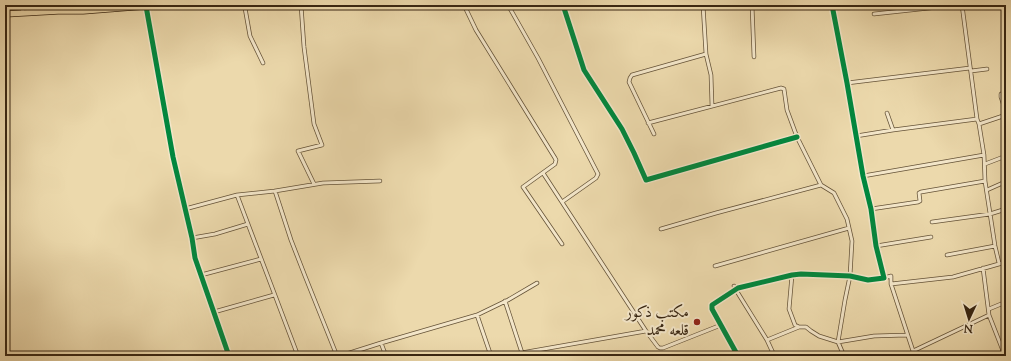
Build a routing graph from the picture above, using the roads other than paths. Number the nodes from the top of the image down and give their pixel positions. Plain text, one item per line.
1 (22, 5) edge
2 (100, 5) edge
3 (158, 5) edge
4 (246, 5) edge
5 (300, 5) edge
6 (464, 5) edge
7 (508, 5) edge
8 (563, 5) edge
9 (703, 5) edge
10 (752, 5) edge
11 (832, 5) edge
12 (957, 5) edge
13 (962, 5) edge
14 (146, 6) junction
15 (58, 11) junction
16 (23, 13) junction
17 (5, 14) edge
18 (874, 14) dead end
19 (706, 54) junction
20 (754, 57) dead end
21 (263, 63) dead end
22 (971, 69) junction
23 (987, 69) dead end
24 (847, 83) junction
25 (1003, 93) dead end
26 (712, 106) junction
27 (1006, 112) edge
28 (887, 113) dead end
29 (1006, 115) edge
30 (977, 119) junction
31 (648, 123) junction
32 (979, 124) junction
33 (893, 130) junction
34 (654, 134) dead end
35 (856, 136) junction
36 (797, 137) junction
37 (984, 155) junction
38 (1006, 156) edge
39 (984, 164) junction
40 (543, 173) junction
41 (863, 176) junction
42 (380, 181) dead end
43 (986, 181) junction
44 (1005, 182) dead end
45 (314, 184) junction
46 (822, 185) junction
47 (987, 190) junction
48 (275, 191) junction
49 (237, 195) junction
50 (562, 202) junction
51 (185, 209) junction
52 (871, 209) junction
53 (1006, 209) edge
54 (990, 214) junction
55 (932, 222) dead end
56 (248, 224) junction
57 (849, 228) junction
58 (661, 229) dead end
59 (931, 237) dead end
60 (192, 238) junction
61 (562, 244) dead end
62 (876, 246) junction
63 (995, 246) junction
64 (947, 255) dead end
65 (261, 259) junction
66 (1006, 262) edge
67 (999, 263) junction
68 (715, 266) dead end
69 (983, 268) junction
70 (201, 275) junction
71 (792, 275) junction
72 (850, 276) junction
73 (884, 278) junction
74 (537, 283) dead end
75 (891, 284) junction
76 (735, 288) junction
77 (274, 295) junction
78 (505, 301) junction
79 (1006, 302) edge
80 (989, 310) junction
81 (214, 312) junction
82 (477, 315) junction
83 (990, 315) junction
84 (721, 325) junction
85 (799, 327) junction
86 (646, 331) junction
87 (908, 335) junction
88 (767, 340) junction
89 (838, 342) junction
90 (380, 343) junction
91 (913, 351) junction
92 (522, 353) junction
93 (843, 355) edge
94 (230, 356) edge
95 (298, 356) edge
96 (339, 356) edge
97 (386, 356) edge
98 (491, 356) edge
99 (504, 356) edge
100 (738, 356) edge
101 (776, 356) edge
102 (838, 356) edge
103 (915, 356) edge
104 (1005, 356) edge

1 - 16 street
2 - 15 highway
3 - 14 highway
4 - 21 street
5 - 45 street
6 - 40 street
7 - 50 street
8 - 36 street
9 - 19 street
10 - 20 street
11 - 24 street
12 - 18 street
13 - 22 street
14 - 15 highway
14 - 51 street
15 - 16 highway
16 - 17 highway
19 - 26 street
19 - 31 street
22 - 23 street
22 - 24 street
22 - 30 street
24 - 35 street
25 - 27 street
26 - 31 street
26 - 36 street
28 - 33 street
29 - 32 street
30 - 32 street
30 - 33 street
31 - 34 street
32 - 37 street
33 - 35 street
35 - 41 street
36 - 46 street
37 - 39 street
37 - 41 street
38 - 39 street
39 - 43 street
40 - 50 street
40 - 61 street
41 - 52 street
42 - 45 street
43 - 47 street
43 - 52 street
44 - 47 street
45 - 48 street
46 - 57 street
46 - 58 street
47 - 54 street
48 - 49 street
48 - 96 street
49 - 51 street
49 - 56 street
50 - 86 street
51 - 60 street
52 - 62 street
53 - 54 street
54 - 55 street
54 - 63 street
56 - 60 street
56 - 65 street
57 - 68 street
57 - 72 street
59 - 62 street
60 - 70 street
62 - 73 street
63 - 64 street
63 - 67 street
65 - 70 street
65 - 77 street
66 - 67 street
67 - 69 street
69 - 75 street
69 - 80 street
70 - 81 street
71 - 72 street
71 - 76 street
71 - 85 street
72 - 73 street
72 - 89 street
73 - 75 street
74 - 78 street
75 - 87 street
76 - 84 street
76 - 88 street
77 - 81 street
77 - 95 street
78 - 82 street
78 - 92 street
79 - 80 street
80 - 83 street
81 - 94 street
82 - 90 street
82 - 98 street
83 - 91 street
83 - 104 street
84 - 86 street
84 - 100 street
85 - 88 street
85 - 89 street
86 - 92 street
87 - 89 street
87 - 91 street
88 - 101 street
89 - 93 street
90 - 96 street
90 - 97 street
91 - 103 street
92 - 99 street
93 - 102 street

